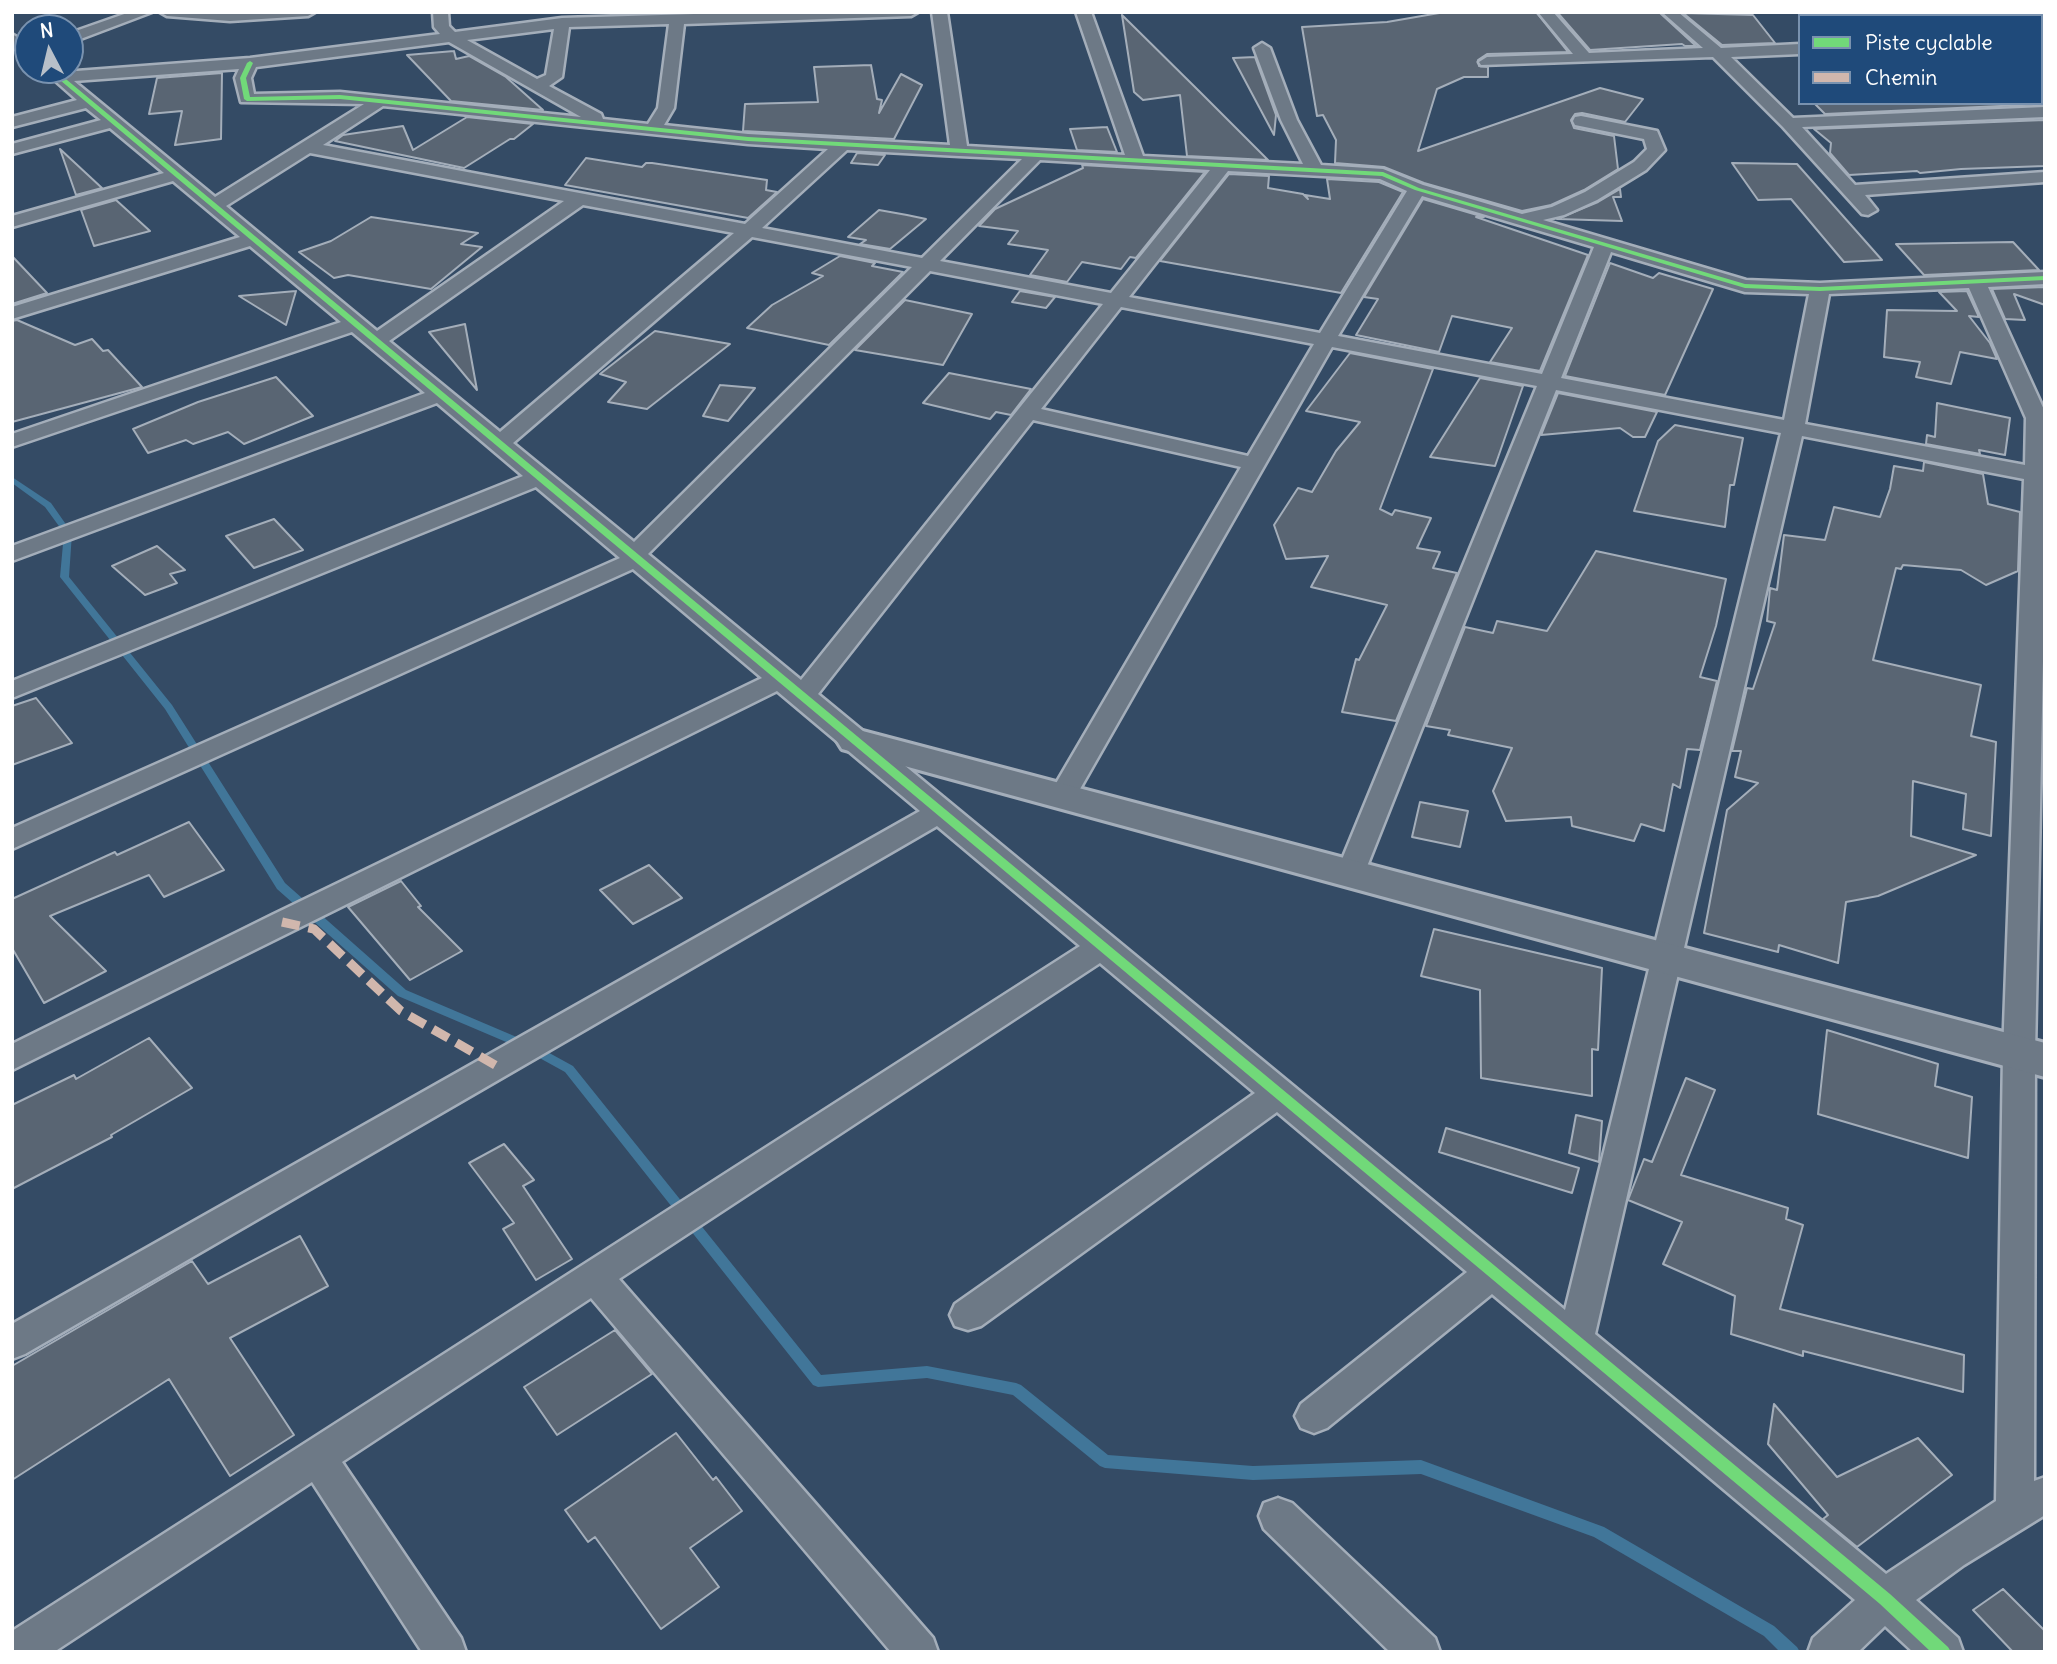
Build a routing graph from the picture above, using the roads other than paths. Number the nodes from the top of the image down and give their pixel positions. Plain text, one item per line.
1 (145, 12) edge
2 (167, 12) edge
3 (308, 12) edge
4 (440, 12) edge
5 (911, 12) edge
6 (939, 12) edge
7 (1083, 12) edge
8 (1545, 12) edge
9 (1670, 12) edge
10 (830, 13) edge
11 (677, 19) junction
12 (562, 23) junction
13 (84, 33) edge
14 (451, 37) junction
15 (1262, 48) dead end
16 (1798, 49) edge
17 (1717, 53) junction
18 (1586, 59) junction
19 (1487, 62) dead end
20 (250, 63) junction
21 (84, 72) edge
22 (68, 84) edge
23 (538, 85) junction
24 (382, 100) junction
25 (89, 102) junction
26 (2045, 112) edge
27 (1581, 121) dead end
28 (12, 122) edge
29 (113, 122) junction
30 (1789, 123) junction
31 (606, 124) junction
32 (653, 129) junction
33 (843, 144) junction
34 (307, 147) junction
35 (12, 149) edge
36 (959, 151) junction
37 (1036, 155) junction
38 (1136, 160) junction
39 (1223, 165) junction
40 (1315, 170) junction
41 (176, 175) junction
42 (2045, 177) edge
43 (1418, 188) junction
44 (1851, 191) junction
45 (579, 199) junction
46 (214, 206) junction
47 (1868, 210) dead end
48 (1522, 220) junction
49 (12, 222) edge
50 (748, 231) junction
51 (254, 239) junction
52 (1605, 244) junction
53 (927, 265) junction
54 (2043, 279) edge
55 (1976, 282) junction
56 (1820, 289) junction
57 (1116, 300) junction
58 (12, 313) edge
59 (365, 332) junction
60 (1326, 340) junction
61 (1548, 382) junction
62 (440, 395) junction
63 (1028, 412) junction
64 (1793, 429) junction
65 (12, 441) edge
66 (499, 444) junction
67 (1255, 464) junction
68 (2040, 475) edge
69 (539, 478) junction
70 (12, 554) edge
71 (635, 558) junction
72 (780, 679) junction
73 (12, 690) edge
74 (802, 697) junction
75 (855, 741) junction
76 (1062, 797) junction
77 (940, 812) junction
78 (12, 839) edge
79 (1350, 874) junction
80 (1101, 947) junction
81 (1667, 958) junction
82 (2032, 1056) edge
83 (12, 1058) edge
84 (1278, 1094) junction
85 (1492, 1273) junction
86 (594, 1276) junction
87 (968, 1315) dead end
88 (1575, 1342) junction
89 (12, 1343) edge
90 (1314, 1416) dead end
91 (317, 1457) junction
92 (2030, 1503) edge
93 (1278, 1516) dead end
94 (1885, 1599) junction
95 (17, 1652) edge
96 (446, 1652) edge
97 (918, 1652) edge
98 (1420, 1652) edge
99 (1828, 1652) edge
100 (1942, 1652) edge

1 - 13 street
2 - 3 street
4 - 14 street
5 - 10 street
6 - 36 street
7 - 38 street
8 - 18 street
9 - 17 street
10 - 11 street
11 - 12 street
11 - 32 street
12 - 14 street
12 - 23 street
14 - 20 street
14 - 23 street
15 - 40 street
16 - 17 street
17 - 18 street
17 - 30 street
18 - 19 street
20 - 21 street
20 - 24 street
22 - 25 street
23 - 31 street
24 - 31 street
24 - 34 street
25 - 28 street
25 - 29 street
26 - 30 street
27 - 48 street
29 - 35 street
29 - 41 street
30 - 44 street
31 - 32 street
32 - 33 street
33 - 36 street
33 - 50 street
34 - 45 street
34 - 46 street
36 - 37 street
37 - 38 street
37 - 53 street
38 - 39 street
39 - 40 street
39 - 57 street
40 - 43 street
41 - 46 street
41 - 49 street
42 - 44 street
43 - 48 street
43 - 60 street
44 - 47 street
45 - 50 street
45 - 59 street
46 - 51 street
48 - 52 street
50 - 53 street
50 - 66 street
51 - 58 street
51 - 59 street
52 - 56 street
52 - 61 street
53 - 57 street
53 - 71 street
54 - 55 street
55 - 56 street
55 - 68 street
56 - 64 street
57 - 60 street
57 - 63 street
59 - 62 street
59 - 65 street
60 - 61 street
60 - 67 street
61 - 64 street
61 - 79 street
62 - 66 street
62 - 70 street
63 - 67 street
63 - 74 street
64 - 68 street
64 - 81 street
66 - 69 street
67 - 76 street
68 - 82 street
69 - 71 street
69 - 73 street
71 - 72 street
71 - 78 street
72 - 74 street
72 - 83 street
74 - 75 street
75 - 76 street
75 - 77 street
76 - 79 street
77 - 80 street
77 - 89 street
79 - 81 street
80 - 84 street
80 - 86 street
81 - 82 street
81 - 88 street
82 - 92 street
84 - 85 street
84 - 87 street
85 - 88 street
85 - 90 street
86 - 91 street
86 - 97 street
88 - 94 street
91 - 95 street
91 - 96 street
92 - 94 street
93 - 98 street
94 - 99 street
94 - 100 street

